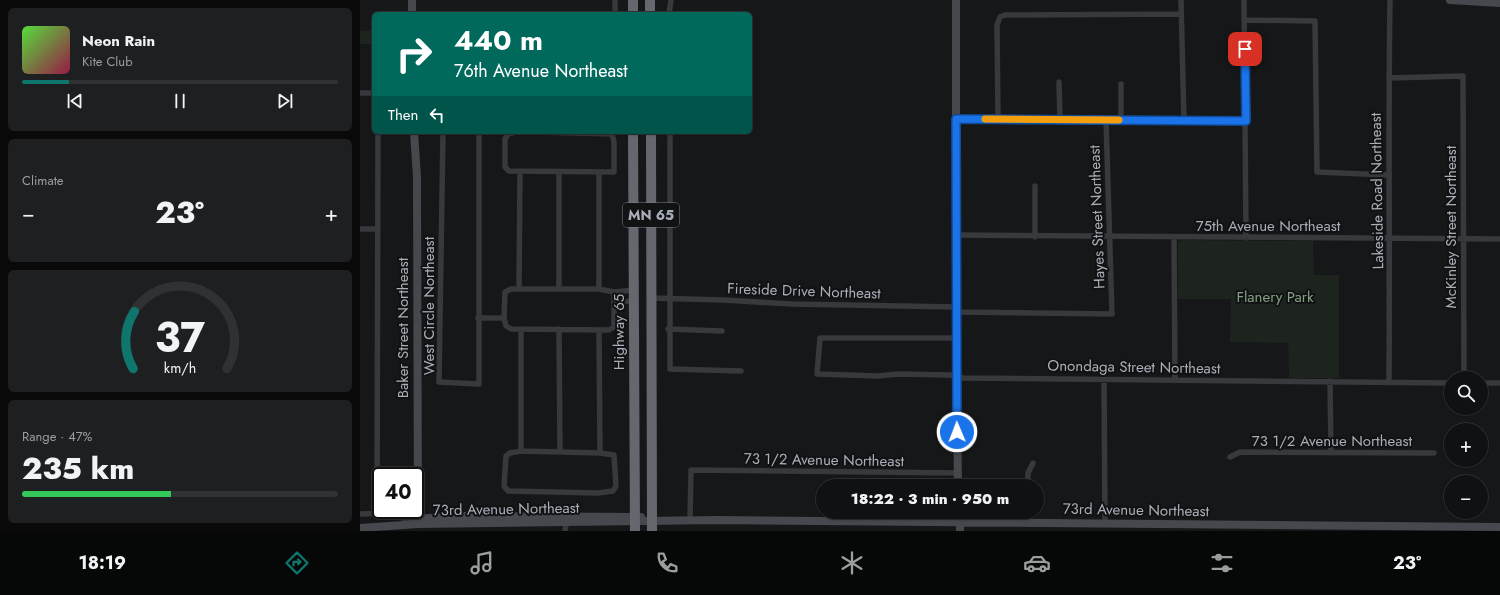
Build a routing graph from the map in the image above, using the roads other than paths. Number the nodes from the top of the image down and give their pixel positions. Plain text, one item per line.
1 (412, 0) edge
2 (615, 0) edge
3 (633, 0) edge
4 (650, 0) edge
5 (671, 0) edge
6 (956, 0) edge
7 (1181, 0) edge
8 (1244, 0) edge
9 (1390, 0) edge
10 (1450, 0) edge
11 (1500, 3) edge
12 (412, 12) edge
13 (615, 12) edge
14 (633, 12) edge
15 (650, 12) edge
16 (669, 12) edge
17 (1181, 14) junction
18 (1244, 20) junction
19 (1389, 78) junction
20 (1059, 82) dead end
21 (1121, 84) dead end
22 (360, 93) edge
23 (372, 94) edge
24 (956, 119) junction
25 (998, 119) junction
26 (1060, 120) junction
27 (1106, 120) junction
28 (1121, 120) junction
29 (1184, 120) junction
30 (1246, 121) junction
31 (378, 134) edge
32 (414, 134) edge
33 (443, 134) edge
34 (479, 134) edge
35 (508, 134) edge
36 (612, 134) edge
37 (633, 134) edge
38 (651, 134) edge
39 (670, 134) edge
40 (520, 172) junction
41 (559, 172) junction
42 (599, 173) junction
43 (1388, 175) junction
44 (1035, 186) dead end
45 (360, 229) edge
46 (378, 229) junction
47 (956, 235) junction
48 (1035, 237) junction
49 (1110, 237) junction
50 (1174, 238) junction
51 (1246, 238) junction
52 (1391, 239) junction
53 (1463, 239) junction
54 (1500, 239) edge
55 (519, 289) junction
56 (559, 289) junction
57 (599, 289) junction
58 (634, 290) junction
59 (614, 292) junction
60 (651, 298) junction
61 (670, 298) junction
62 (614, 302) junction
63 (633, 302) junction
64 (956, 309) junction
65 (1112, 314) joint
66 (478, 318) junction
67 (504, 318) junction
68 (521, 329) junction
69 (559, 329) junction
70 (668, 329) junction
71 (599, 330) junction
72 (722, 331) dead end
73 (956, 338) junction
74 (741, 371) dead end
75 (1464, 371) edge
76 (957, 376) junction
77 (1104, 379) junction
78 (1175, 379) junction
79 (1330, 381) junction
80 (1388, 381) junction
81 (1444, 382) edge
82 (1488, 383) edge
83 (1500, 383) edge
84 (521, 451) junction
85 (560, 452) junction
86 (600, 452) junction
87 (1331, 453) junction
88 (1434, 453) dead end
89 (1230, 457) dead end
90 (1032, 462) dead end
91 (377, 467) edge
92 (958, 473) junction
93 (958, 479) edge
94 (1028, 479) edge
95 (372, 513) edge
96 (360, 514) edge
97 (410, 519) edge
98 (1026, 519) edge
99 (652, 520) junction
100 (690, 520) junction
101 (415, 521) junction
102 (635, 523) edge
103 (1026, 523) junction
104 (360, 524) edge
105 (566, 524) edge
106 (1105, 524) junction
107 (960, 527) edge
108 (1500, 527) edge
109 (360, 528) edge
110 (652, 531) edge

1 - 12 street
2 - 13 street
3 - 14 highway
4 - 15 highway
5 - 16 street
6 - 24 street
7 - 17 street
8 - 18 street
9 - 19 street, Lakeside Road Northeast
10 - 11 street
17 - 25 street
17 - 29 street
18 - 30 street
18 - 43 street
19 - 43 street, Lakeside Road Northeast
19 - 53 street, McKinley Street Northeast
20 - 26 street
21 - 28 street
22 - 23 street
24 - 25 street
24 - 47 street
25 - 26 street
26 - 27 street
27 - 28 street
27 - 49 street, Hayes Street Northeast
28 - 29 street
29 - 30 street
30 - 51 street
31 - 46 street
32 - 101 street, Baker Street Northeast
33 - 66 street, West Circle Northeast
34 - 66 street, West Circle Northeast
35 - 40 street
36 - 42 street
37 - 58 highway, Highway 65 / MN 65
38 - 60 highway, MN 65
39 - 61 street
40 - 41 street
40 - 55 street
41 - 42 street
41 - 56 street
42 - 57 street
43 - 52 street, Lakeside Road Northeast
44 - 48 street
45 - 46 street
46 - 91 street
47 - 48 street, 75th Avenue Northeast
47 - 64 street
48 - 49 street, 75th Avenue Northeast
49 - 50 street, 75th Avenue Northeast
49 - 65 street, Hayes Street Northeast
50 - 51 street, 75th Avenue Northeast
50 - 78 street
51 - 52 street, 75th Avenue Northeast
52 - 53 street, 75th Avenue Northeast
52 - 80 street, Lakeside Road Northeast
53 - 54 street, 75th Avenue Northeast
53 - 75 street, McKinley Street Northeast
55 - 56 street
55 - 67 street
56 - 57 street
57 - 59 street
58 - 59 street
58 - 63 highway, Highway 65 / MN 65
59 - 62 street
60 - 61 street, Fireside Drive Northeast
60 - 99 highway, MN 65
61 - 64 street, Fireside Drive Northeast
61 - 70 street
62 - 63 street
62 - 71 street
63 - 102 highway, Highway 65 / MN 65
64 - 65 street, Fireside Drive Northeast
64 - 73 street
66 - 67 street
67 - 68 street
68 - 69 street
68 - 84 street
69 - 71 street
69 - 85 street
70 - 72 street
70 - 74 street
71 - 86 street
73 - 76 street
73 - 76 street, Onondaga Street Northeast
76 - 77 street, Onondaga Street Northeast
76 - 92 street
77 - 78 street, Onondaga Street Northeast
77 - 106 street
78 - 79 street, Onondaga Street Northeast
79 - 80 street, Onondaga Street Northeast
79 - 87 street
80 - 81 street, Onondaga Street Northeast
82 - 83 street
84 - 85 street
84 - 86 street
85 - 86 street
87 - 88 street, 73 1/2 Avenue Northeast
87 - 89 street, 73 1/2 Avenue Northeast
90 - 94 street
92 - 93 street
92 - 100 street, 73 1/2 Avenue Northeast
95 - 96 street, 73rd Avenue Northeast
97 - 101 street, 73rd Avenue Northeast
98 - 103 street
99 - 100 street, 73rd Avenue Northeast
99 - 102 street, 73rd Avenue Northeast
99 - 110 highway, MN 65
100 - 107 street, 73rd Avenue Northeast
101 - 104 street, 73rd Avenue Northeast
101 - 105 street, 73rd Avenue Northeast
101 - 109 street, 73rd Avenue Northeast
102 - 105 street, 73rd Avenue Northeast
103 - 106 street, 73rd Avenue Northeast
103 - 107 street, 73rd Avenue Northeast
106 - 108 street, 73rd Avenue Northeast

